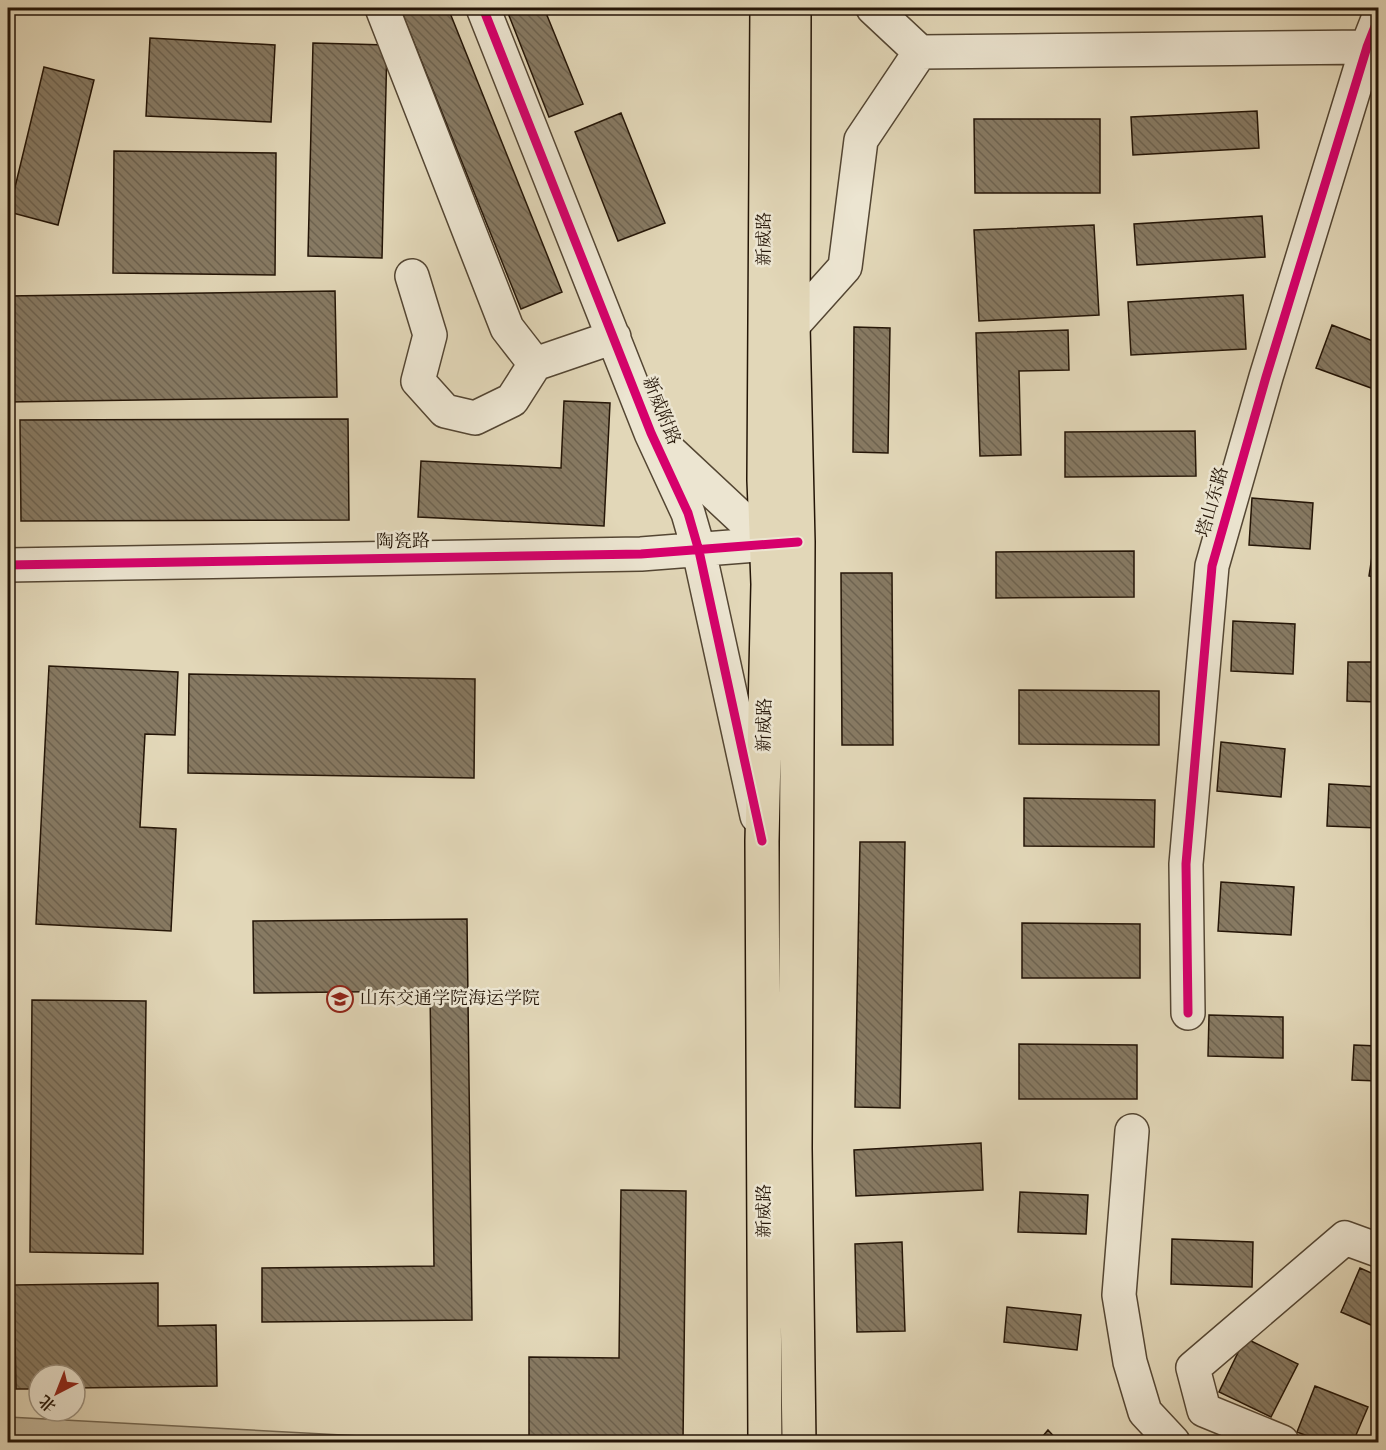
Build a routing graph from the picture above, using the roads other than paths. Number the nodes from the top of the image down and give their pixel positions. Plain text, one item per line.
1 (382, 8) edge
2 (483, 8) edge
3 (767, 8) edge
4 (794, 8) edge
5 (873, 8) edge
6 (1375, 40) edge
7 (920, 52) junction
8 (412, 276) dead end
9 (793, 325) junction
10 (614, 337) junction
11 (535, 364) junction
12 (651, 433) junction
13 (783, 543) junction
14 (699, 550) junction
15 (8, 565) edge
16 (762, 841) junction
17 (1188, 1014) dead end
18 (1132, 1131) dead end
19 (1378, 1250) edge
20 (765, 1443) edge
21 (799, 1443) edge
22 (1173, 1443) edge
23 (1282, 1443) edge

1 - 11 street
2 - 10 street, 新威附路
3 - 13 main road, 新威路
4 - 9 main road, 新威路
5 - 7 street
6 - 7 street
6 - 17 street, 塔山东路
7 - 9 street
8 - 11 street
9 - 13 main road, 新威路
10 - 11 street
10 - 12 street, 新威附路
12 - 13 street
12 - 14 street, 新威附路
13 - 14 street, 陶瓷路
13 - 16 main road, 新威路
13 - 21 main road, 新威路
14 - 15 street, 陶瓷路
14 - 16 street, 新威附路
16 - 20 main road, 新威路
18 - 22 street
19 - 23 street

